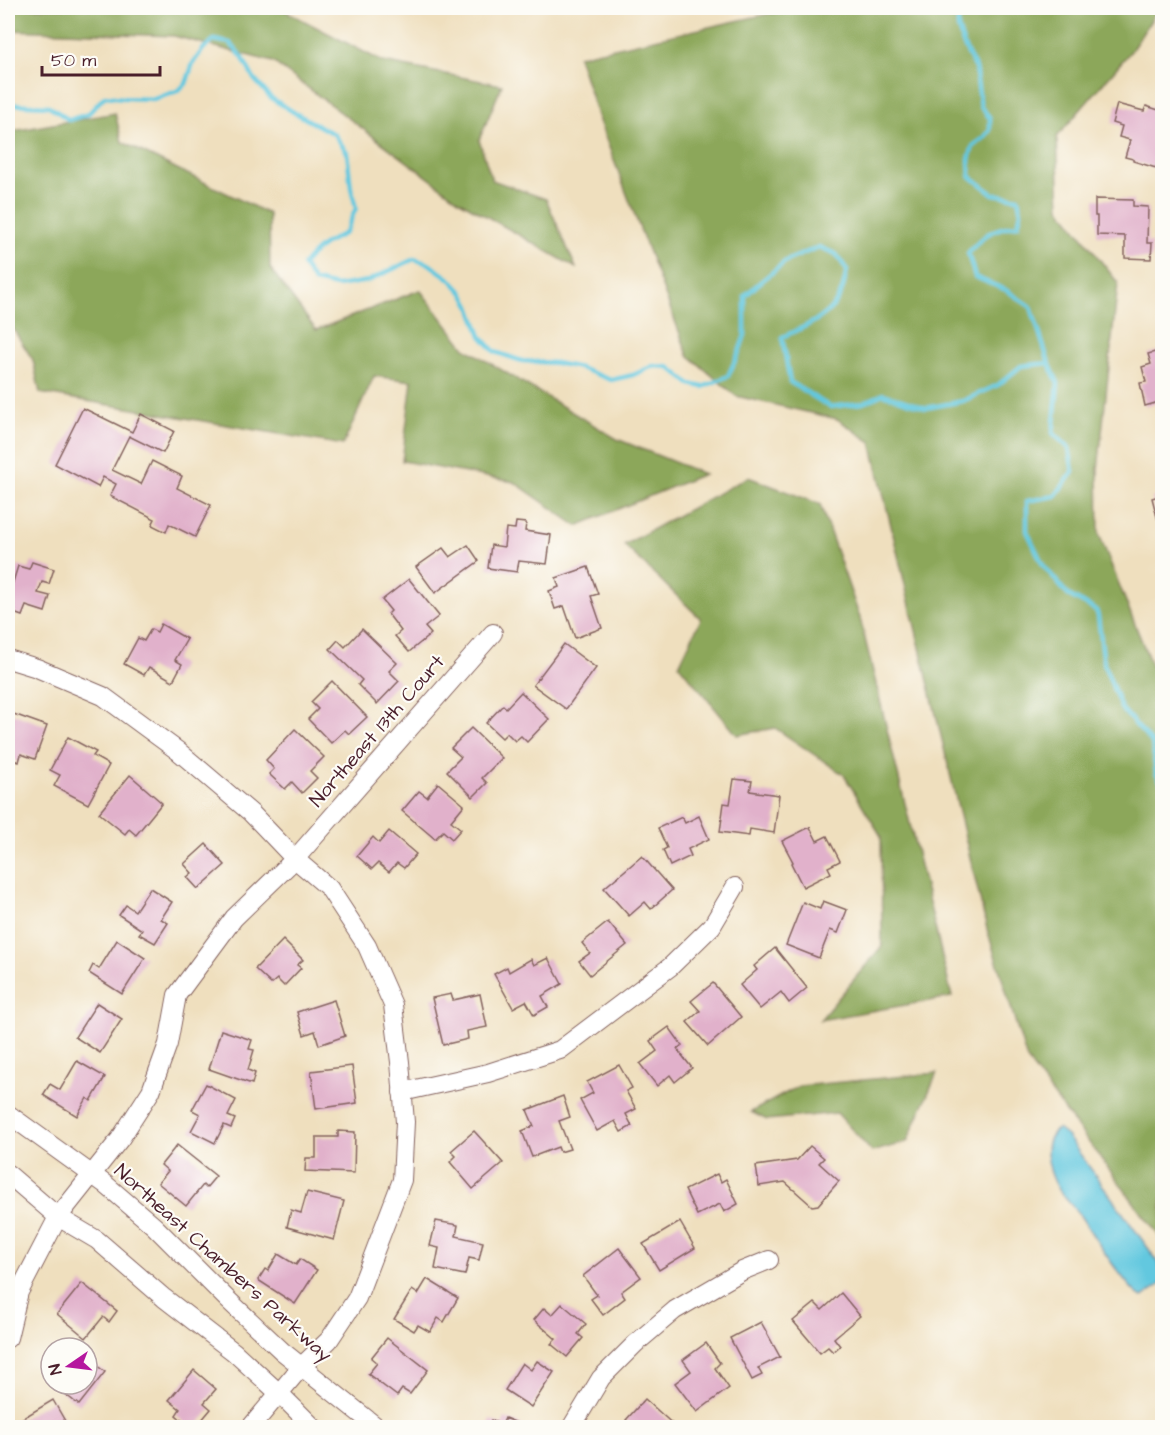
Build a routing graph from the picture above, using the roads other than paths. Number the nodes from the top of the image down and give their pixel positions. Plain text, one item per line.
1 (493, 633) dead end
2 (8, 659) edge
3 (295, 859) junction
4 (735, 887) dead end
5 (402, 1092) junction
6 (8, 1114) edge
7 (8, 1174) edge
8 (92, 1175) junction
9 (58, 1217) junction
10 (769, 1260) dead end
11 (8, 1338) edge
12 (301, 1367) junction
13 (279, 1393) junction
14 (250, 1428) edge
15 (314, 1428) edge
16 (378, 1428) edge
17 (571, 1428) edge

1 - 3 street, Northeast 13th Court
2 - 3 street
3 - 5 street
3 - 8 street, Northeast 13th Court
4 - 5 street
5 - 12 street
6 - 8 street, Northeast Chambers Parkway
7 - 9 street
8 - 9 street, Northeast 13th Court
8 - 12 street, Northeast Chambers Parkway
9 - 11 street
9 - 13 street
10 - 17 street
12 - 13 street
12 - 16 street, Northeast Chambers Parkway
13 - 14 street
13 - 15 street

